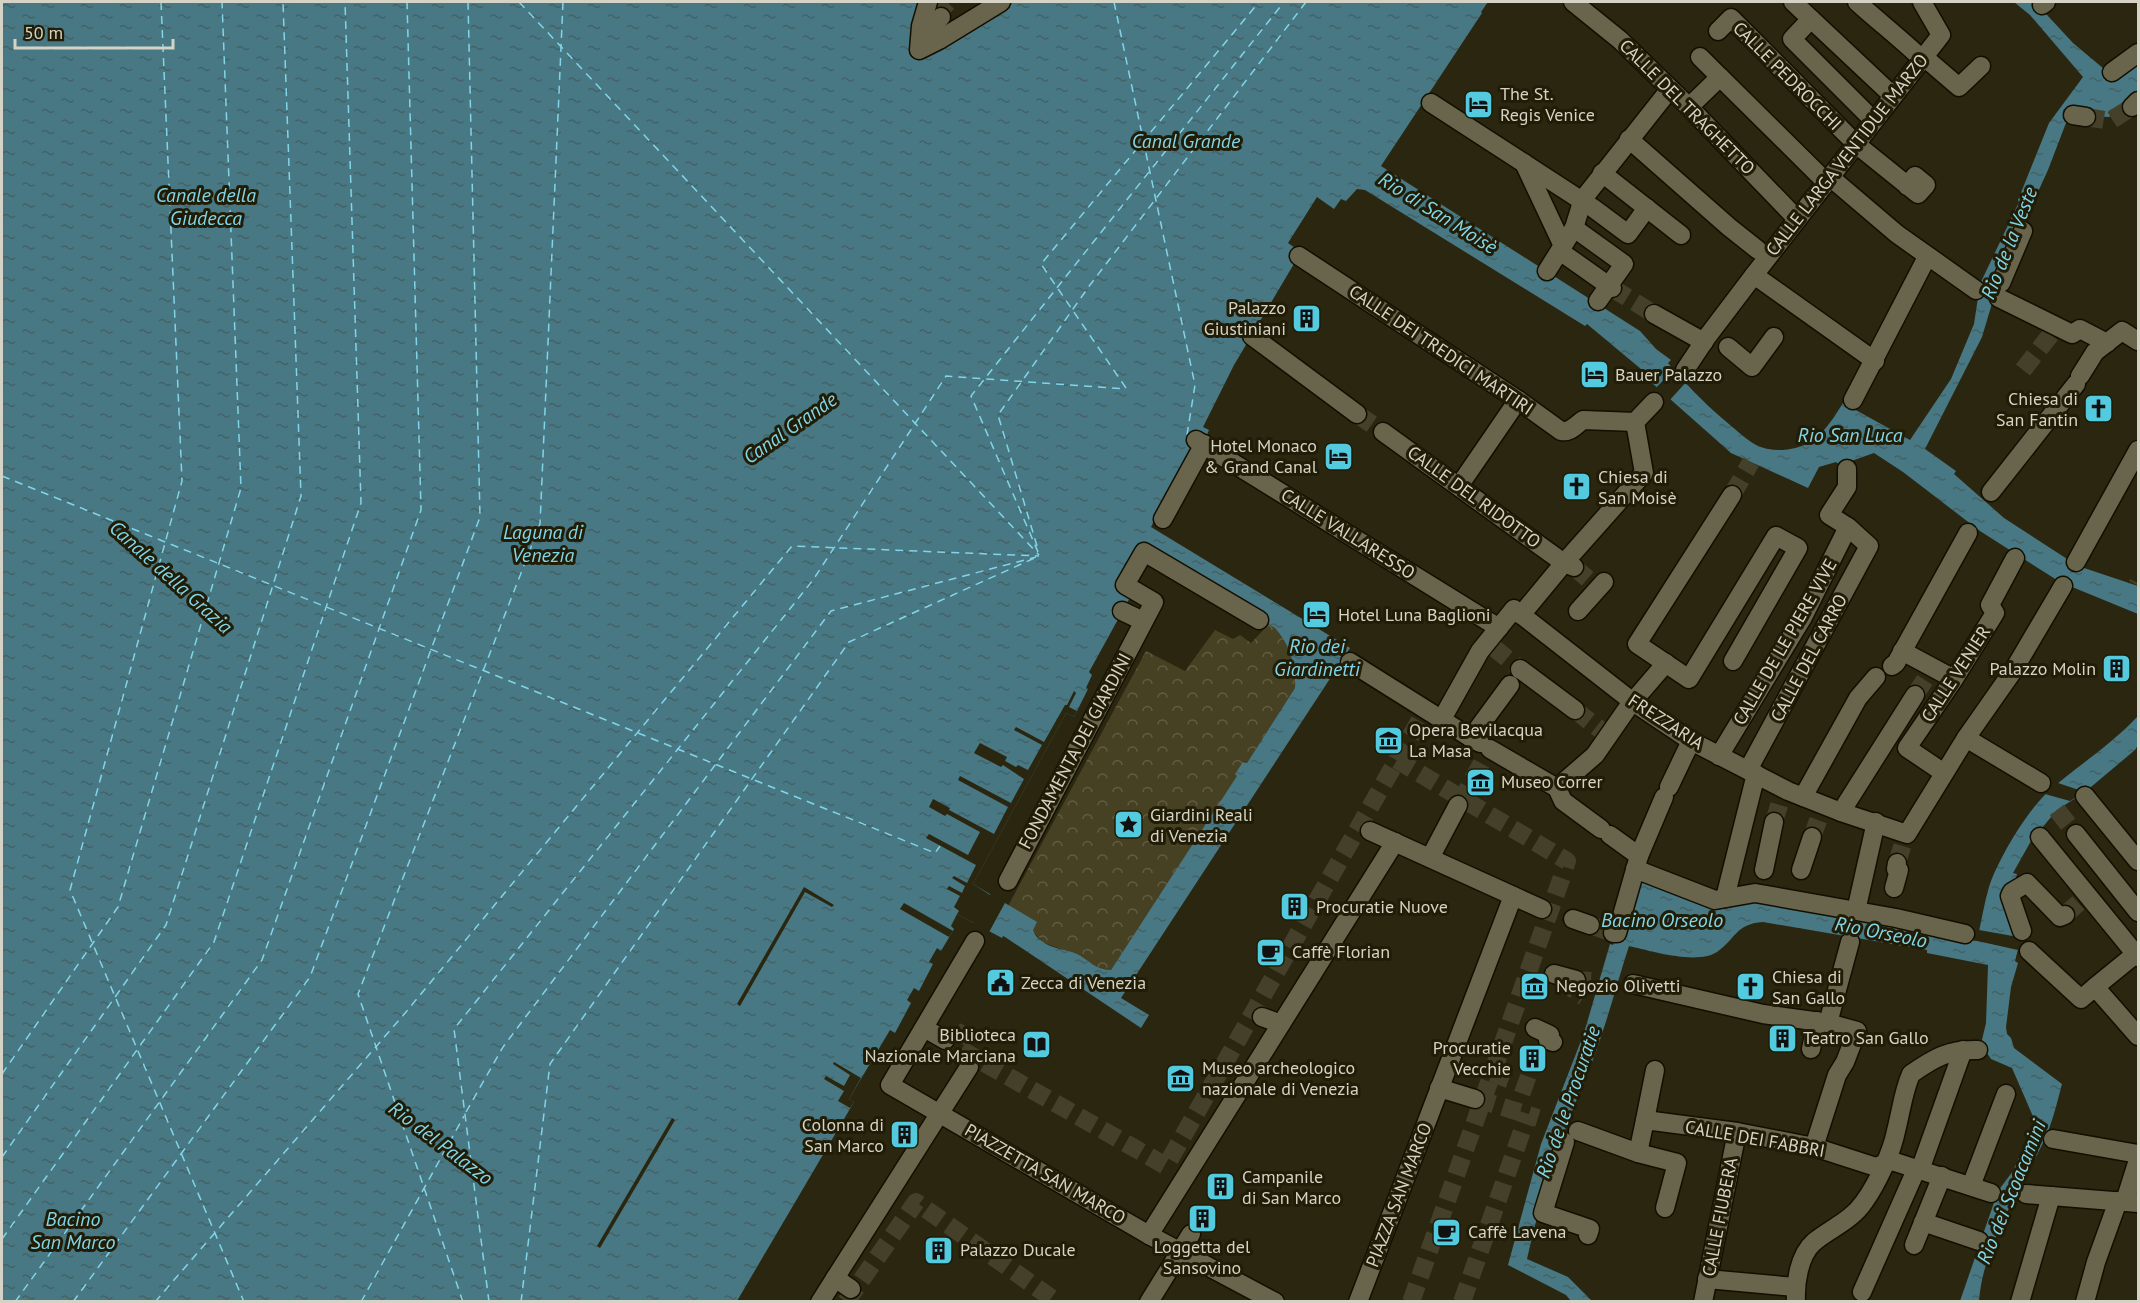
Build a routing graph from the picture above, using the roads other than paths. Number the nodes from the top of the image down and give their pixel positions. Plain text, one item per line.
1 (1001, 2) edge
2 (1573, 2) edge
3 (1793, 2) edge
4 (1857, 2) edge
5 (1922, 2) edge
6 (942, 12) edge
7 (1811, 19) junction
8 (1718, 31) dead end
9 (2139, 53) edge
10 (1700, 57) dead end
11 (1923, 58) junction
12 (1981, 66) dead end
13 (2112, 72) dead end
14 (1720, 77) junction
15 (1670, 89) junction
16 (1893, 96) junction
17 (1431, 103) dead end
18 (1689, 107) junction
19 (1874, 120) junction
20 (1629, 139) junction
21 (1861, 149) junction
22 (1524, 163) junction
23 (1602, 173) junction
24 (1828, 179) junction
25 (1907, 186) dead end
26 (1586, 202) junction
27 (1544, 206) junction
28 (1647, 208) junction
29 (1797, 219) junction
30 (1576, 229) junction
31 (2023, 231) dead end
32 (1681, 235) dead end
33 (1562, 249) junction
34 (1758, 250) dead end
35 (1299, 256) dead end
36 (1927, 257) junction
37 (1547, 271) dead end
38 (1754, 275) junction
39 (1610, 287) junction
40 (1976, 290) dead end
41 (1598, 301) dead end
42 (1653, 314) tunnel mouth
43 (1252, 336) dead end
44 (1774, 337) dead end
45 (1716, 341) junction
46 (2139, 341) edge
47 (2101, 347) junction
48 (1875, 361) junction
49 (1685, 370) dead end
50 (1518, 400) junction
51 (1853, 400) dead end
52 (1654, 402) dead end
53 (1357, 414) tunnel mouth
54 (1635, 422) junction
55 (1383, 432) tunnel mouth
56 (2139, 450) edge
57 (1847, 469) dead end
58 (1460, 486) junction
59 (1991, 492) dead end
60 (1732, 495) tunnel mouth
61 (1163, 519) dead end
62 (1848, 527) junction
63 (1968, 533) dead end
64 (2015, 558) dead end
65 (2076, 562) dead end
66 (1569, 565) junction
67 (1599, 586) dead end
68 (2063, 586) dead end
69 (1122, 611) dead end
70 (1578, 611) dead end
71 (1517, 612) junction
72 (1252, 617) dead end
73 (1143, 621) junction
74 (1499, 628) junction
75 (1902, 651) junction
76 (1733, 661) dead end
77 (1350, 662) dead end
78 (1665, 665) junction
79 (1892, 666) dead end
80 (1876, 677) dead end
81 (1954, 679) junction
82 (1915, 695) tunnel mouth
83 (1631, 704) junction
84 (1575, 710) tunnel mouth
85 (1434, 715) junction
86 (1475, 732) junction
87 (1966, 738) junction
88 (1691, 741) junction
89 (1719, 756) junction
90 (1752, 772) junction
91 (1944, 773) junction
92 (2041, 783) dead end
93 (1563, 789) junction
94 (2085, 796) dead end
95 (1803, 797) junction
96 (1458, 805) tunnel mouth
97 (1829, 808) junction
98 (1774, 822) tunnel mouth
99 (1876, 822) junction
100 (1370, 831) dead end
101 (2076, 834) tunnel mouth
102 (1812, 837) tunnel mouth
103 (2040, 837) dead end
104 (1395, 842) junction
105 (1430, 858) junction
106 (2139, 861) edge
107 (1637, 863) junction
108 (1897, 863) tunnel mouth
109 (1764, 870) dead end
110 (1801, 870) dead end
111 (1008, 880) dead end
112 (1894, 888) dead end
113 (1513, 896) junction
114 (1725, 898) junction
115 (1542, 909) dead end
116 (1856, 911) junction
117 (2139, 912) edge
118 (2065, 915) dead end
119 (2022, 931) dead end
120 (1613, 933) dead end
121 (1965, 934) dead end
122 (975, 940) dead end
123 (1850, 942) dead end
124 (2029, 951) dead end
125 (2138, 954) edge
126 (1554, 974) dead end
127 (1576, 980) tunnel mouth
128 (1633, 984) dead end
129 (2095, 987) junction
130 (1262, 1017) dead end
131 (1823, 1022) junction
132 (1281, 1024) junction
133 (924, 1028) junction
134 (1535, 1028) dead end
135 (2139, 1036) edge
136 (945, 1040) dead end
137 (1553, 1042) dead end
138 (1811, 1049) dead end
139 (968, 1069) dead end
140 (1655, 1070) dead end
141 (1439, 1088) junction
142 (2006, 1094) dead end
143 (1475, 1099) tunnel mouth
144 (940, 1113) junction
145 (1645, 1120) junction
146 (1737, 1132) junction
147 (2053, 1139) dead end
148 (1814, 1147) junction
149 (1638, 1153) junction
150 (2139, 1154) edge
151 (2139, 1160) edge
152 (1884, 1164) junction
153 (1918, 1170) junction
154 (1942, 1176) junction
155 (1971, 1186) junction
156 (1990, 1192) dead end
157 (2026, 1194) dead end
158 (2051, 1196) junction
159 (2127, 1202) edge
160 (1665, 1208) dead end
161 (1923, 1222) junction
162 (1191, 1234) dead end
163 (1149, 1235) junction
164 (1588, 1235) dead end
165 (1979, 1241) dead end
166 (1914, 1245) dead end
167 (1180, 1251) junction
168 (835, 1278) junction
169 (1707, 1279) junction
170 (851, 1289) dead end
171 (1862, 1292) dead end
172 (1796, 1294) edge
173 (820, 1302) edge
174 (1149, 1302) edge
175 (1275, 1302) edge
176 (1358, 1302) edge
177 (1703, 1302) edge
178 (2020, 1302) edge
179 (2085, 1302) edge

1 - 6 street
2 - 15 street, CALLE DEL TRAGHETTO
3 - 7 street
4 - 11 street
5 - 11 street, CALLE LARGA VENTIDUE MARZO
6 - 6 street
7 - 16 street
7 - 19 street
8 - 21 street, CALLE PEDROCCHI
9 - 13 street
10 - 14 street
11 - 12 street
11 - 16 street, CALLE LARGA VENTIDUE MARZO
14 - 18 street
14 - 24 street
15 - 18 street, CALLE DEL TRAGHETTO
15 - 20 street
16 - 19 street, CALLE LARGA VENTIDUE MARZO
17 - 22 street
18 - 29 street, CALLE DEL TRAGHETTO
19 - 21 street, CALLE LARGA VENTIDUE MARZO
20 - 23 street
20 - 34 street
21 - 24 street, CALLE LARGA VENTIDUE MARZO
21 - 25 street
22 - 26 street
22 - 27 street
23 - 26 street
23 - 28 street
24 - 29 street, CALLE LARGA VENTIDUE MARZO
24 - 36 street
26 - 28 street
26 - 30 street
27 - 30 street
27 - 33 street
28 - 32 street
29 - 38 street, CALLE LARGA VENTIDUE MARZO
30 - 33 street
30 - 39 street
31 - 47 street
33 - 37 street
33 - 39 street
35 - 50 street, CALLE DEI TREDICI MARTIRI
36 - 40 street
36 - 48 street
38 - 45 street, CALLE LARGA VENTIDUE MARZO
38 - 48 street
39 - 41 street
42 - 45 street
43 - 53 street
44 - 45 street
45 - 49 street, CALLE LARGA VENTIDUE MARZO
46 - 47 street
47 - 59 street
48 - 51 street
50 - 54 street, CALLE DEI TREDICI MARTIRI
50 - 58 street
52 - 54 street
54 - 66 street
55 - 58 street, CALLE DEL RIDOTTO
56 - 65 street
57 - 62 street
58 - 66 street, CALLE DEL RIDOTTO
60 - 78 street
61 - 74 street, CALLE VALLARESSO
62 - 89 street, CALLE DE LE PIERE VIVE
62 - 90 street, CALLE DEL CARRO
63 - 75 street
64 - 81 street, CALLE VENIER
66 - 71 street
67 - 70 street
68 - 87 street, FREZZARIA
69 - 73 street
71 - 74 street
71 - 83 street, FREZZARIA
72 - 73 street, FONDAMENTA DEI GIARDINI
73 - 111 street, FONDAMENTA DEI GIARDINI
74 - 85 street
75 - 79 street
75 - 81 street
76 - 78 street
77 - 85 street
78 - 83 street
80 - 95 street
81 - 91 street, CALLE VENIER
82 - 97 street
83 - 88 street, FREZZARIA
83 - 93 street
84 - 86 street
85 - 86 street
86 - 93 street
87 - 91 street, FREZZARIA
87 - 92 street
88 - 89 street, FREZZARIA
88 - 107 street
89 - 90 street, FREZZARIA
90 - 95 street, FREZZARIA
90 - 114 street, CALLE DEL CARRO
91 - 99 street, FREZZARIA
93 - 107 street
94 - 106 street
95 - 97 street, FREZZARIA
96 - 105 street
97 - 99 street, FREZZARIA
98 - 109 street
99 - 116 street
100 - 104 street
101 - 117 street
102 - 110 street
103 - 125 street
104 - 105 street
104 - 132 street
105 - 113 street
107 - 114 street
107 - 120 street
108 - 112 street
113 - 115 street
113 - 141 street, PIAZZA SAN MARCO
114 - 116 street
116 - 121 street
118 - 119 street
122 - 133 street
123 - 131 street
124 - 129 street
125 - 129 street
126 - 127 street
128 - 131 street
129 - 135 street
130 - 132 street
131 - 138 street
131 - 148 street
132 - 163 street
133 - 136 street
133 - 144 street, PIAZZETTA SAN MARCO
134 - 137 street
139 - 144 street
140 - 145 street
141 - 143 street
141 - 176 street, PIAZZA SAN MARCO
142 - 155 street
144 - 163 street, PIAZZETTA SAN MARCO
144 - 168 street
145 - 146 street, CALLE DEI FABBRI
145 - 149 street
146 - 148 street, CALLE DEI FABBRI
146 - 169 street, CALLE FIUBERA
147 - 150 street
148 - 152 street, CALLE DEI FABBRI
149 - 160 street
149 - 164 street
151 - 159 street
152 - 153 street, CALLE DEI FABBRI
152 - 153 street
152 - 172 street
153 - 154 street, CALLE DEI FABBRI
153 - 171 street
154 - 155 street, CALLE DEI FABBRI
154 - 161 street
155 - 156 street, CALLE DEI FABBRI
157 - 158 street
158 - 159 street
158 - 178 street
159 - 179 street
161 - 165 street
161 - 166 street
162 - 167 street
163 - 167 street, PIAZZETTA SAN MARCO
167 - 174 street
167 - 175 street, PIAZZETTA SAN MARCO
168 - 170 street
168 - 173 street
169 - 172 street
169 - 177 street, CALLE FIUBERA

